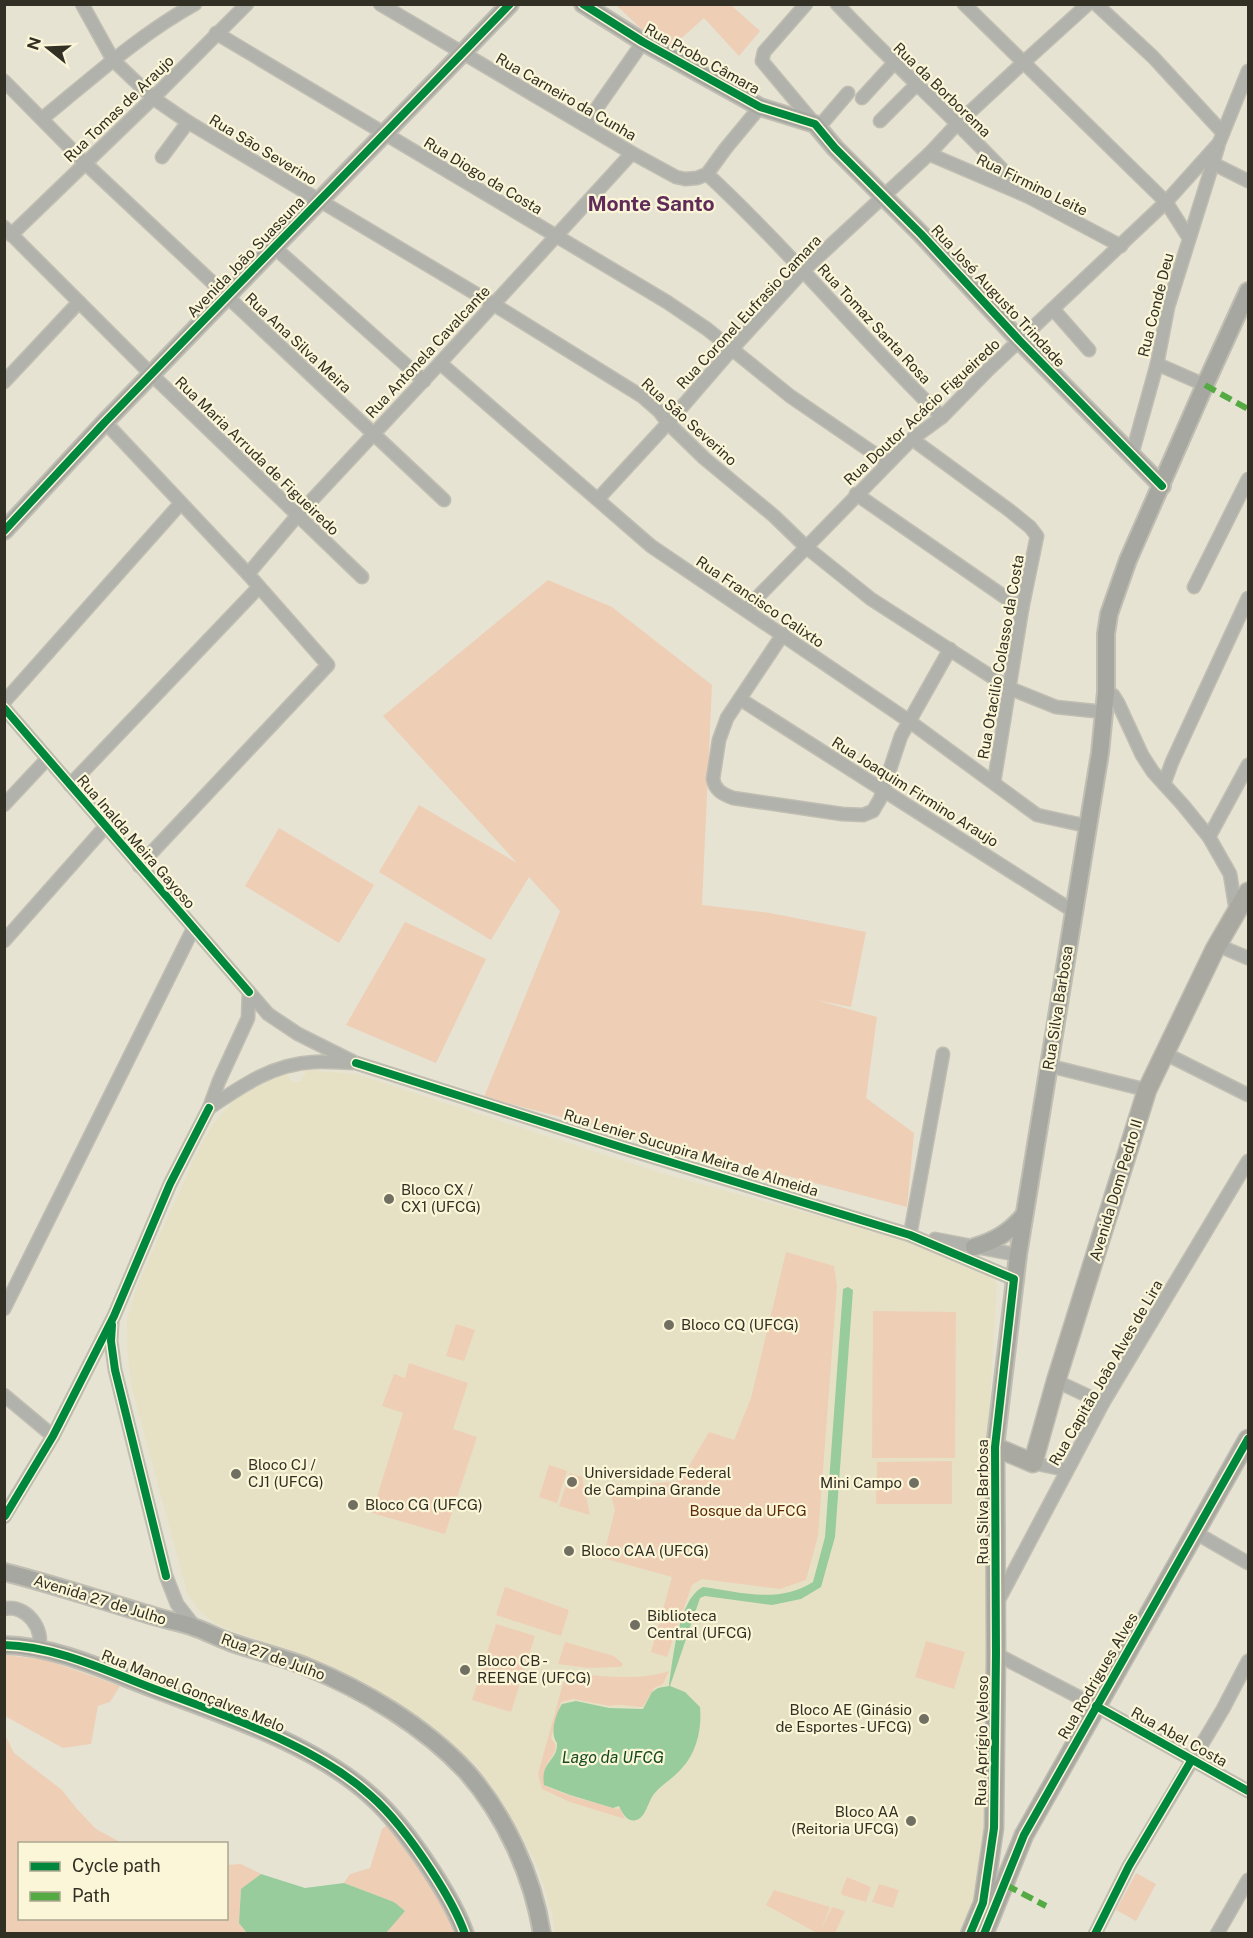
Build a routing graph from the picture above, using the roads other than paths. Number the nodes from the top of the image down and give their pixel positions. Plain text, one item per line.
1 (82, 4) edge
2 (195, 4) edge
3 (247, 4) edge
4 (380, 4) edge
5 (510, 4) edge
6 (583, 4) edge
7 (806, 4) edge
8 (837, 4) edge
9 (964, 4) edge
10 (1088, 4) edge
11 (1096, 4) edge
12 (216, 33) junction
13 (643, 42) junction
14 (462, 54) junction
15 (113, 60) junction
16 (1023, 62) junction
17 (894, 63) junction
18 (1248, 71) edge
19 (4, 81) edge
20 (916, 85) junction
21 (848, 93) dead end
22 (153, 98) junction
23 (862, 98) dead end
24 (760, 108) junction
25 (43, 118) junction
26 (880, 121) dead end
27 (188, 122) junction
28 (957, 124) junction
29 (585, 125) junction
30 (816, 126) junction
31 (382, 134) junction
32 (1221, 138) junction
33 (632, 153) junction
34 (929, 154) junction
35 (162, 157) dead end
36 (85, 162) junction
37 (1214, 164) junction
38 (707, 174) junction
39 (1248, 181) edge
40 (884, 196) junction
41 (1027, 196) junction
42 (320, 201) junction
43 (1166, 202) junction
44 (8, 231) edge
45 (556, 236) junction
46 (1189, 238) junction
47 (1121, 246) junction
48 (274, 247) junction
49 (804, 270) junction
50 (1248, 291) edge
51 (227, 297) junction
52 (79, 302) junction
53 (493, 304) junction
54 (1053, 309) junction
55 (1019, 340) junction
56 (732, 350) junction
57 (1089, 350) dead end
58 (440, 363) junction
59 (1156, 364) junction
60 (151, 374) junction
61 (424, 381) junction
62 (4, 382) edge
63 (1204, 385) junction
64 (942, 417) junction
65 (105, 422) junction
66 (668, 423) junction
67 (373, 433) junction
68 (912, 439) junction
69 (1132, 454) junction
70 (888, 462) junction
71 (1248, 479) edge
72 (1162, 486) junction
73 (856, 494) junction
74 (598, 499) junction
75 (444, 500) dead end
76 (182, 503) junction
77 (297, 516) junction
78 (4, 531) edge
79 (806, 547) junction
80 (248, 574) junction
81 (362, 578) dead end
82 (259, 587) junction
83 (1194, 587) dead end
84 (1248, 598) edge
85 (746, 609) junction
86 (1022, 609) junction
87 (783, 634) junction
88 (950, 649) junction
89 (1009, 688) junction
90 (1106, 692) junction
91 (740, 699) junction
92 (4, 702) edge
93 (4, 708) edge
94 (1104, 712) junction
95 (909, 720) junction
96 (48, 759) junction
97 (1248, 765) edge
98 (994, 782) junction
99 (1164, 784) junction
100 (70, 785) junction
101 (882, 789) junction
102 (4, 805) edge
103 (1087, 826) junction
104 (105, 827) junction
105 (1209, 837) junction
106 (139, 866) junction
107 (1248, 892) edge
108 (1073, 911) junction
109 (1236, 911) junction
110 (193, 929) junction
111 (4, 940) edge
112 (1217, 945) junction
113 (1248, 958) edge
114 (249, 992) junction
115 (268, 1014) junction
116 (248, 1018) junction
117 (321, 1044) junction
118 (1164, 1053) junction
119 (943, 1054) dead end
120 (316, 1061) junction
121 (356, 1063) junction
122 (1050, 1066) junction
123 (225, 1067) junction
124 (244, 1084) junction
125 (1147, 1090) junction
126 (1248, 1095) edge
127 (209, 1107) junction
128 (1248, 1161) edge
129 (1024, 1214) junction
130 (910, 1235) junction
131 (974, 1247) junction
132 (1018, 1255) junction
133 (1014, 1279) junction
134 (4, 1309) edge
135 (114, 1316) junction
136 (1056, 1381) junction
137 (4, 1395) edge
138 (1103, 1403) junction
139 (53, 1436) junction
140 (1248, 1439) edge
141 (995, 1447) junction
142 (1034, 1463) junction
143 (1067, 1470) junction
144 (5, 1517) edge
145 (1196, 1533) junction
146 (1248, 1563) edge
147 (4, 1572) edge
148 (996, 1605) junction
149 (4, 1609) edge
150 (195, 1627) junction
151 (8, 1642) edge
152 (38, 1648) junction
153 (996, 1654) junction
154 (1248, 1661) edge
155 (1096, 1706) junction
156 (1191, 1761) junction
157 (1248, 1791) edge
158 (994, 1828) junction
159 (1024, 1835) junction
160 (1248, 1880) edge
161 (465, 1934) edge
162 (542, 1934) edge
163 (970, 1934) edge
164 (984, 1934) edge
165 (1095, 1934) edge
166 (1217, 1934) edge

1 - 15 street, Rua São Severino
2 - 15 street
3 - 12 street, Rua Tomas de Araujo
4 - 14 street, Rua Carneiro da Cunha
5 - 14 street, Avenida João Suassuna
6 - 13 street, Rua Probo Câmara
7 - 30 street, Rua José Augusto Trindade
8 - 17 street, Rua da Borborema
9 - 16 street
10 - 16 street, Rua Coronel Eufrasio Camara
11 - 32 street
12 - 22 street, Rua Tomas de Araujo
12 - 31 street, Rua Diogo da Costa
13 - 24 street, Rua Probo Câmara
13 - 29 street
14 - 29 street, Rua Carneiro da Cunha
14 - 31 street, Avenida João Suassuna
15 - 22 street, Rua São Severino
15 - 25 street
16 - 28 street, Rua Coronel Eufrasio Camara
16 - 43 street
17 - 20 street, Rua da Borborema
17 - 23 street
18 - 32 street, Rua Doutor Acácio Figueiredo
19 - 25 street, Rua Ana Silva Meira
20 - 26 street
20 - 28 street, Rua da Borborema
21 - 30 street
22 - 27 street, Rua São Severino
22 - 36 street, Rua Tomas de Araujo
24 - 30 street, Rua Probo Câmara
24 - 38 street
25 - 36 street, Rua Ana Silva Meira
27 - 35 street
27 - 42 street, Rua São Severino
28 - 34 street, Rua Coronel Eufrasio Camara
28 - 41 street, Rua da Borborema
29 - 33 street, Rua Carneiro da Cunha
30 - 40 street, Rua José Augusto Trindade
31 - 42 street, Avenida João Suassuna
31 - 45 street, Rua Diogo da Costa
32 - 37 street, Rua Conde Deu
32 - 43 street, Rua Doutor Acácio Figueiredo
33 - 38 street, Rua Carneiro da Cunha
33 - 45 street, Rua Antonela Cavalcante
34 - 40 street, Rua Coronel Eufrasio Camara
34 - 41 street, Rua Firmino Leite
36 - 44 street, Rua Tomas de Araujo
36 - 51 street, Rua Ana Silva Meira
37 - 39 street
37 - 46 street, Rua Conde Deu
38 - 49 street, Rua Tomaz Santa Rosa
40 - 49 street, Rua Coronel Eufrasio Camara
40 - 55 street, Rua José Augusto Trindade
41 - 47 street, Rua Firmino Leite
42 - 48 street, Avenida João Suassuna
42 - 53 street, Rua São Severino
43 - 46 street
43 - 47 street, Rua Doutor Acácio Figueiredo
44 - 52 street, Rua Maria Arruda de Figueiredo
45 - 53 street, Rua Antonela Cavalcante
45 - 56 street, Rua Diogo da Costa
46 - 59 street, Rua Conde Deu
47 - 54 street, Rua Doutor Acácio Figueiredo
48 - 51 street, Avenida João Suassuna
48 - 61 street
49 - 56 street, Rua Coronel Eufrasio Camara
49 - 64 street, Rua Tomaz Santa Rosa
50 - 63 street, Rua Silva Barbosa
51 - 60 street, Avenida João Suassuna
51 - 67 street, Rua Ana Silva Meira
52 - 60 street, Rua Maria Arruda de Figueiredo
52 - 62 street
53 - 58 street, Rua Antonela Cavalcante
53 - 66 street, Rua São Severino
54 - 55 street, Rua Doutor Acácio Figueiredo
54 - 57 street
55 - 64 street, Rua Doutor Acácio Figueiredo
55 - 69 street, Rua José Augusto Trindade
56 - 66 street, Rua Coronel Eufrasio Camara
56 - 70 street, Rua Diogo da Costa
58 - 61 street, Rua Antonela Cavalcante
58 - 74 street, Rua Francisco Calixto
59 - 63 street
59 - 69 street, Rua Conde Deu
60 - 65 street, Avenida João Suassuna
60 - 77 street, Rua Maria Arruda de Figueiredo
61 - 67 street, Rua Antonela Cavalcante
63 - 72 street, Rua Silva Barbosa
64 - 68 street, Rua Doutor Acácio Figueiredo
65 - 76 street
65 - 78 street, Avenida João Suassuna
66 - 74 street, Rua Coronel Eufrasio Camara
66 - 79 street, Rua São Severino
67 - 75 street, Rua Ana Silva Meira
67 - 77 street, Rua Antonela Cavalcante
68 - 70 street, Rua Doutor Acácio Figueiredo
68 - 86 street, Rua Otacilio Colasso da Costa
69 - 72 street, Rua José Augusto Trindade
70 - 73 street, Rua Doutor Acácio Figueiredo
71 - 83 street
72 - 90 street, Rua Silva Barbosa
73 - 79 street, Rua Doutor Acácio Figueiredo
73 - 86 street
74 - 85 street, Rua Francisco Calixto
76 - 80 street
76 - 92 street
77 - 80 street, Rua Antonela Cavalcante
77 - 81 street, Rua Maria Arruda de Figueiredo
79 - 85 street, Rua Doutor Acácio Figueiredo
79 - 88 street, Rua São Severino
80 - 82 street
82 - 100 street
82 - 106 street
84 - 99 street
85 - 87 street, Rua Francisco Calixto
86 - 89 street, Rua Otacilio Colasso da Costa
87 - 91 street
87 - 95 street, Rua Francisco Calixto
88 - 89 street, Rua São Severino
88 - 95 street
89 - 94 street, Rua São Severino
89 - 98 street, Rua Otacilio Colasso da Costa
90 - 94 street, Rua Silva Barbosa
90 - 99 street
91 - 101 street, Rua Joaquim Firmino Araujo
91 - 101 street
93 - 96 street, Rua Inalda Meira Gayoso
94 - 103 street, Rua Silva Barbosa
95 - 98 street, Rua Francisco Calixto
95 - 101 street
96 - 100 street, Rua Inalda Meira Gayoso
96 - 102 street
97 - 105 street
98 - 103 street, Rua Francisco Calixto
99 - 105 street
100 - 104 street, Rua Inalda Meira Gayoso
101 - 108 street, Rua Joaquim Firmino Araujo
103 - 108 street, Rua Silva Barbosa
104 - 106 street, Rua Inalda Meira Gayoso
104 - 111 street
105 - 109 street
106 - 110 street, Rua Inalda Meira Gayoso
107 - 109 main road, Avenida Dom Pedro II
108 - 122 street, Rua Silva Barbosa
109 - 112 main road, Avenida Dom Pedro II
110 - 114 street, Rua Inalda Meira Gayoso
110 - 134 street
112 - 113 street
112 - 118 main road, Avenida Dom Pedro II
114 - 115 street, Rua Inalda Meira Gayoso
114 - 116 street
115 - 116 street
115 - 117 street, Rua Inalda Meira Gayoso
116 - 123 street
117 - 120 street
117 - 121 street, Rua Inalda Meira Gayoso
118 - 125 main road, Avenida Dom Pedro II
118 - 126 street
119 - 130 street
120 - 121 street, Rua Lenier Sucupira Meira de Almeida
120 - 124 street, Rua Lenier Sucupira Meira de Almeida
121 - 130 street, Rua Lenier Sucupira Meira de Almeida
122 - 125 street
122 - 129 street, Rua Silva Barbosa
123 - 124 street
123 - 127 street
124 - 127 street, Rua Lenier Sucupira Meira de Almeida
125 - 136 main road, Avenida Dom Pedro II
127 - 135 street
128 - 138 street, Rua Capitão João Alves de Lira
129 - 131 street
129 - 132 street, Rua Silva Barbosa
130 - 131 street, Rua Lenier Sucupira Meira de Almeida
130 - 133 street, Rua Lenier Sucupira Meira de Almeida
131 - 132 street, Rua Lenier Sucupira Meira de Almeida
132 - 133 street, Rua Silva Barbosa
133 - 141 street, Rua Silva Barbosa
135 - 139 street
135 - 150 street
136 - 138 street
136 - 142 main road, Avenida Dom Pedro II
137 - 139 street
138 - 143 street, Rua Capitão João Alves de Lira
139 - 144 street
140 - 145 main road, Rua Rodrigues Alves
141 - 142 main road
141 - 148 main road, Rua Silva Barbosa
142 - 143 street
143 - 148 street, Rua Capitão João Alves de Lira
145 - 146 street
145 - 155 main road, Rua Rodrigues Alves
147 - 150 street, Avenida 27 de Julho
148 - 153 main road, Rua Silva Barbosa
149 - 152 street
150 - 162 street, Rua 27 de Julho
151 - 152 street, Rua Manoel Gonçalves Melo
152 - 161 street, Rua Manoel Gonçalves Melo
153 - 155 street, Rua Abel Costa
153 - 158 main road, Rua Aprígio Veloso
154 - 156 street
155 - 156 street, Rua Abel Costa
155 - 159 main road, Rua Rodrigues Alves
156 - 157 street, Rua Abel Costa
156 - 165 street
158 - 159 main road
158 - 163 main road
159 - 164 main road, Rua Rodrigues Alves
160 - 166 street

